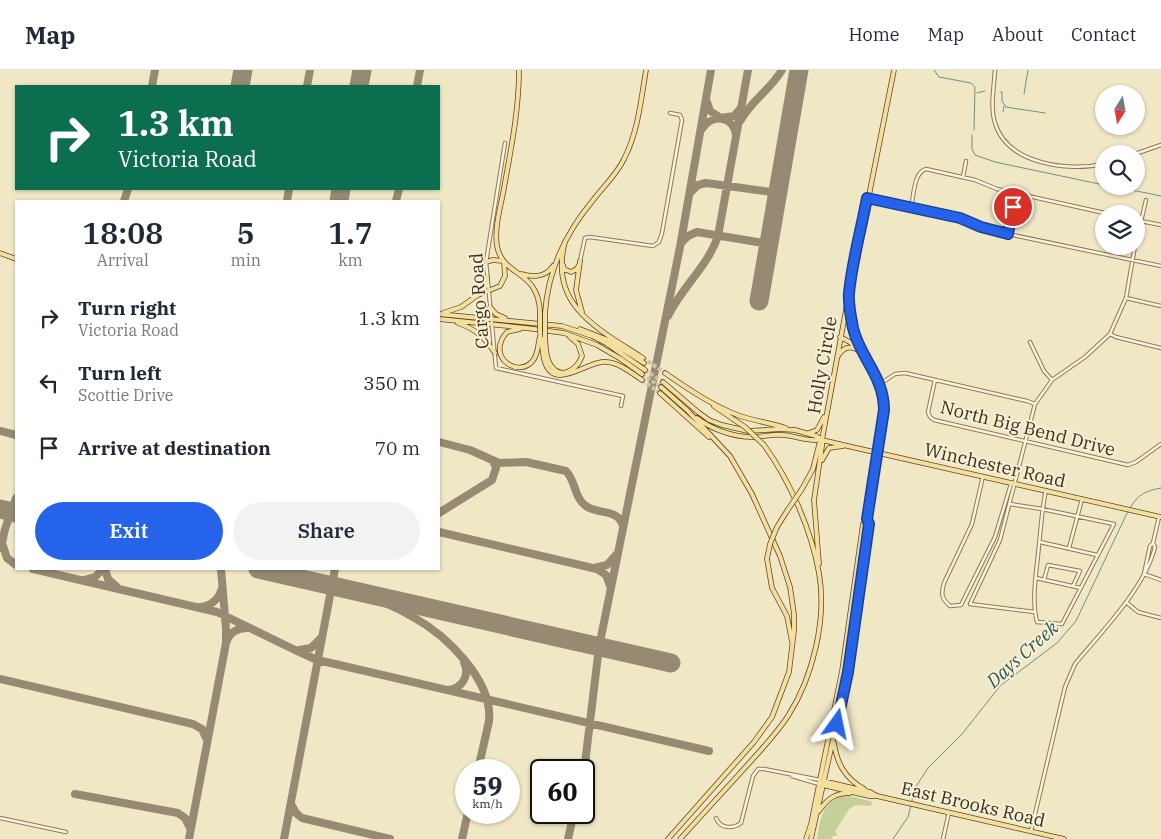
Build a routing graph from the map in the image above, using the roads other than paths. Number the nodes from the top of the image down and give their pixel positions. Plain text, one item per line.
1 (519, 70) edge
2 (646, 70) edge
3 (894, 70) edge
4 (995, 70) edge
5 (670, 113) dead end
6 (505, 143) dead end
7 (1161, 145) edge
8 (1145, 151) edge
9 (966, 161) dead end
10 (1095, 166) edge
11 (963, 177) junction
12 (1015, 193) junction
13 (867, 198) junction
14 (1146, 200) dead end
15 (1145, 205) edge
16 (912, 208) junction
17 (1095, 211) edge
18 (1145, 222) edge
19 (1161, 225) edge
20 (1008, 234) junction
21 (567, 238) junction
22 (0, 253) edge
23 (1133, 255) edge
24 (15, 257) edge
25 (562, 257) junction
26 (556, 260) junction
27 (1132, 260) junction
28 (580, 261) junction
29 (486, 262) junction
30 (504, 262) junction
31 (1161, 266) edge
32 (519, 273) junction
33 (487, 277) junction
34 (488, 290) junction
35 (478, 295) junction
36 (848, 295) junction
37 (1126, 298) junction
38 (1161, 306) edge
39 (490, 307) junction
40 (543, 313) junction
41 (440, 314) edge
42 (440, 314) edge
43 (586, 318) junction
44 (440, 319) edge
45 (492, 319) junction
46 (446, 320) junction
47 (510, 320) junction
48 (492, 324) junction
49 (562, 326) junction
50 (526, 328) junction
51 (853, 328) junction
52 (540, 332) junction
53 (564, 333) junction
54 (1110, 334) junction
55 (840, 337) junction
56 (1030, 342) dead end
57 (856, 346) junction
58 (1161, 348) edge
59 (863, 352) junction
60 (495, 353) junction
61 (642, 358) tunnel mouth
62 (837, 358) junction
63 (644, 363) tunnel mouth
64 (664, 373) tunnel mouth
65 (642, 380) tunnel mouth
66 (935, 380) junction
67 (1052, 380) junction
68 (663, 382) tunnel mouth
69 (880, 384) junction
70 (661, 387) tunnel mouth
71 (660, 392) tunnel mouth
72 (696, 394) junction
73 (1035, 404) junction
74 (621, 406) dead end
75 (687, 410) junction
76 (827, 411) junction
77 (795, 430) junction
78 (806, 433) junction
79 (822, 440) junction
80 (1024, 442) junction
81 (1161, 444) edge
82 (847, 446) junction
83 (722, 447) junction
84 (878, 452) junction
85 (817, 476) junction
86 (984, 476) junction
87 (1014, 483) junction
88 (1046, 490) junction
89 (1082, 498) junction
90 (1010, 504) junction
91 (1042, 509) junction
92 (1078, 516) junction
93 (1160, 517) edge
94 (867, 519) junction
95 (1040, 542) junction
96 (1069, 548) junction
97 (1097, 555) junction
98 (819, 574) junction
99 (1144, 574) junction
100 (1036, 578) junction
101 (1044, 580) junction
102 (1161, 580) edge
103 (1073, 586) junction
104 (1081, 588) junction
105 (1126, 602) junction
106 (1035, 612) junction
107 (1161, 618) edge
108 (793, 649) junction
109 (834, 741) junction
110 (822, 783) junction
111 (870, 792) junction
112 (853, 793) junction
113 (877, 796) junction
114 (818, 812) junction
115 (949, 812) junction
116 (0, 818) edge
117 (716, 818) dead end
118 (812, 829) junction
119 (1031, 831) junction
120 (66, 832) dead end
121 (668, 839) edge
122 (680, 839) edge
123 (806, 839) edge
124 (811, 839) edge
125 (943, 839) edge
126 (1064, 839) edge

1 - 30 main road
2 - 21 main road
3 - 13 main road, Holly Circle
4 - 10 street
5 - 28 street
6 - 29 street, Cargo Road
7 - 8 street
9 - 11 street
11 - 12 street
11 - 16 street
12 - 17 street
12 - 20 street
13 - 16 street
13 - 36 main road, Holly Circle
14 - 15 street
16 - 20 street
18 - 19 street
20 - 27 street
21 - 25 main road
21 - 26 main road
22 - 24 main road
23 - 27 street
25 - 28 main road
25 - 43 main road
26 - 32 main road
26 - 40 main road
27 - 31 street
27 - 37 street
28 - 43 main road
29 - 30 main road
29 - 33 street, Cargo Road
30 - 32 main road
30 - 34 main road
32 - 40 main road
33 - 34 street, Cargo Road
33 - 35 main road
34 - 35 main road
34 - 39 street, Cargo Road
35 - 41 main road
36 - 51 main road
36 - 55 main road, Holly Circle
37 - 38 street
37 - 54 street
39 - 45 street, Cargo Road
39 - 47 main road
40 - 52 main road, bridge
40 - 53 main road, bridge
42 - 45 main road
43 - 61 main road
44 - 46 main road
45 - 47 main road
45 - 48 street, Cargo Road
46 - 48 main road
46 - 60 main road
47 - 49 main road
48 - 50 main road
48 - 60 street, Cargo Road
49 - 53 main road
49 - 63 main road
50 - 52 main road
50 - 53 main road
51 - 57 main road
51 - 59 main road
52 - 65 main road
54 - 58 street
54 - 67 street
55 - 57 main road
55 - 62 main road, Holly Circle
56 - 67 street
57 - 59 main road
59 - 62 main road
59 - 69 main road
60 - 74 street, Cargo Road
62 - 76 main road, Holly Circle
64 - 72 main road
66 - 69 street
66 - 73 street
66 - 80 street, North Big Bend Drive
67 - 73 street
68 - 77 main road, Winchester Road
69 - 84 main road
70 - 75 main road, Winchester Road
71 - 83 main road
72 - 77 main road
72 - 98 main road, bridge
73 - 80 street
75 - 79 main road, Winchester Road
75 - 83 main road
76 - 78 main road
76 - 79 main road, Holly Circle
77 - 78 main road, Winchester Road
78 - 79 main road, Winchester Road
79 - 82 main road, Winchester Road
79 - 85 main road
79 - 108 main road, bridge
80 - 81 street, North Big Bend Drive
80 - 87 street
82 - 84 main road, Winchester Road
82 - 85 main road
83 - 108 main road
84 - 86 main road, Winchester Road
84 - 94 main road
85 - 98 main road
86 - 87 main road, Winchester Road
86 - 87 street
87 - 88 main road, Winchester Road
87 - 90 street
88 - 89 main road, Winchester Road
88 - 91 street
89 - 92 street
89 - 93 main road, Winchester Road
90 - 91 street
90 - 106 street
91 - 92 street
91 - 95 street
92 - 96 street
92 - 97 street
93 - 99 street
94 - 109 main road
94 - 110 main road
95 - 96 street
95 - 100 street
96 - 97 street
97 - 104 street
98 - 122 main road
99 - 102 street
99 - 105 street
100 - 101 street
100 - 106 street
101 - 103 street
101 - 103 street
103 - 104 street
104 - 106 street
105 - 107 street
105 - 119 street
108 - 121 main road
109 - 110 main road
109 - 111 main road
110 - 111 main road, East Brooks Road
110 - 112 main road, East Brooks Road
110 - 114 main road
110 - 117 street, East Brooks Road
110 - 118 main road
111 - 113 main road, East Brooks Road
112 - 113 main road, East Brooks Road
112 - 114 main road
113 - 115 main road, East Brooks Road
114 - 118 main road
115 - 119 main road, East Brooks Road
115 - 125 street
116 - 120 street
118 - 123 main road
118 - 124 main road
119 - 126 main road, East Brooks Road

